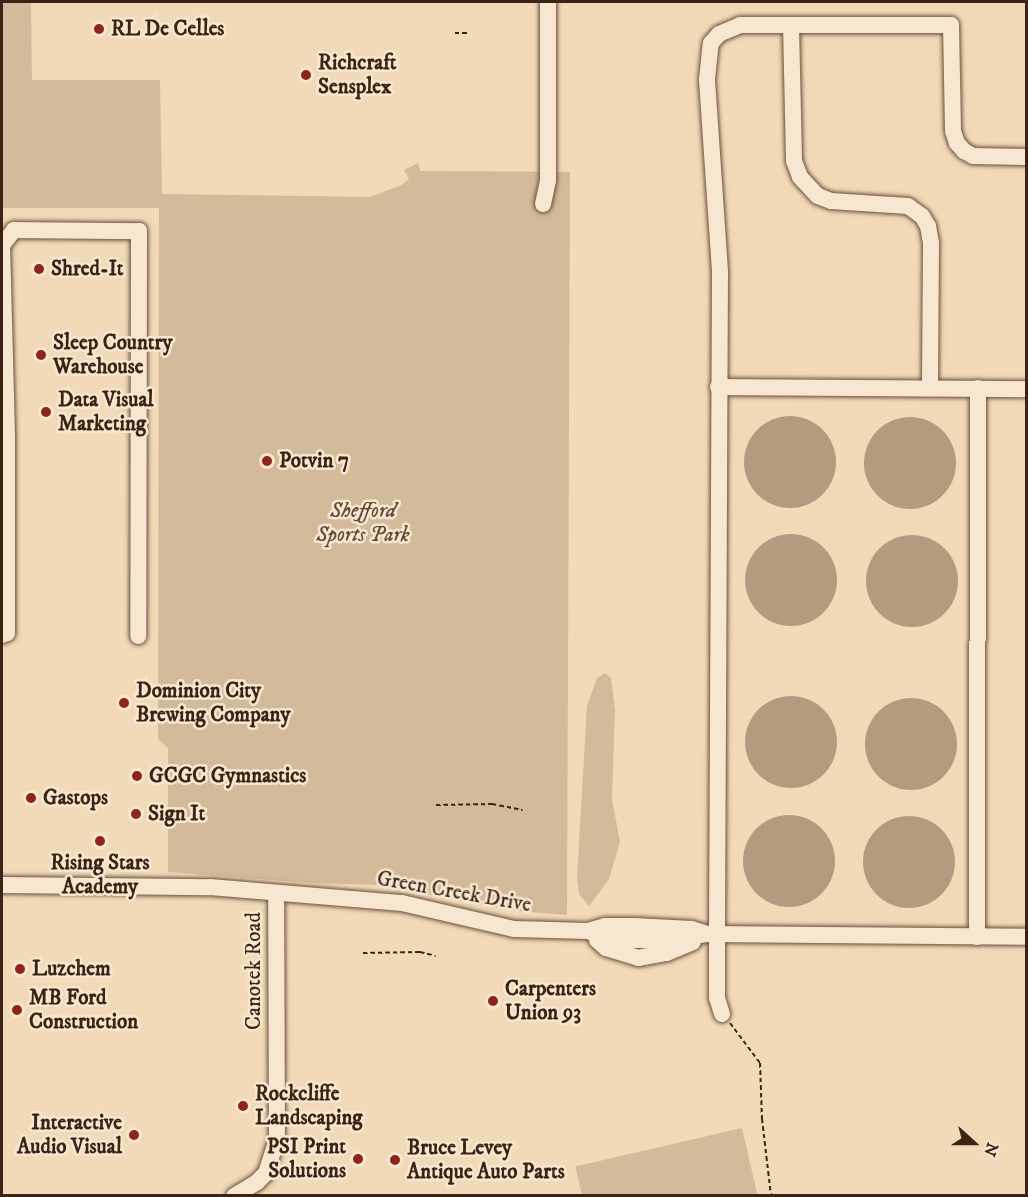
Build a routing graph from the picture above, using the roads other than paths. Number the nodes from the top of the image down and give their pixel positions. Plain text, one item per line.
1 (548, 2) edge
2 (791, 26) junction
3 (1026, 157) edge
4 (543, 204) dead end
5 (2, 244) edge
6 (718, 387) junction
7 (930, 388) junction
8 (978, 388) junction
9 (1026, 389) edge
10 (4, 437) edge
11 (2, 635) edge
12 (138, 636) dead end
13 (2, 885) edge
14 (276, 893) junction
15 (712, 934) junction
16 (977, 937) junction
17 (1026, 937) edge
18 (722, 1014) road end
19 (234, 1196) edge

1 - 4 street
2 - 3 street
2 - 6 street
2 - 7 street
5 - 10 street
5 - 12 street
6 - 7 street
6 - 15 street
7 - 8 street
8 - 9 street
8 - 16 street
10 - 11 street
13 - 14 street, Canotek Road
14 - 15 street, Green Creek Drive
14 - 19 street, Canotek Road
15 - 16 street, Green Creek Drive
15 - 18 street
16 - 17 street, Green Creek Drive

